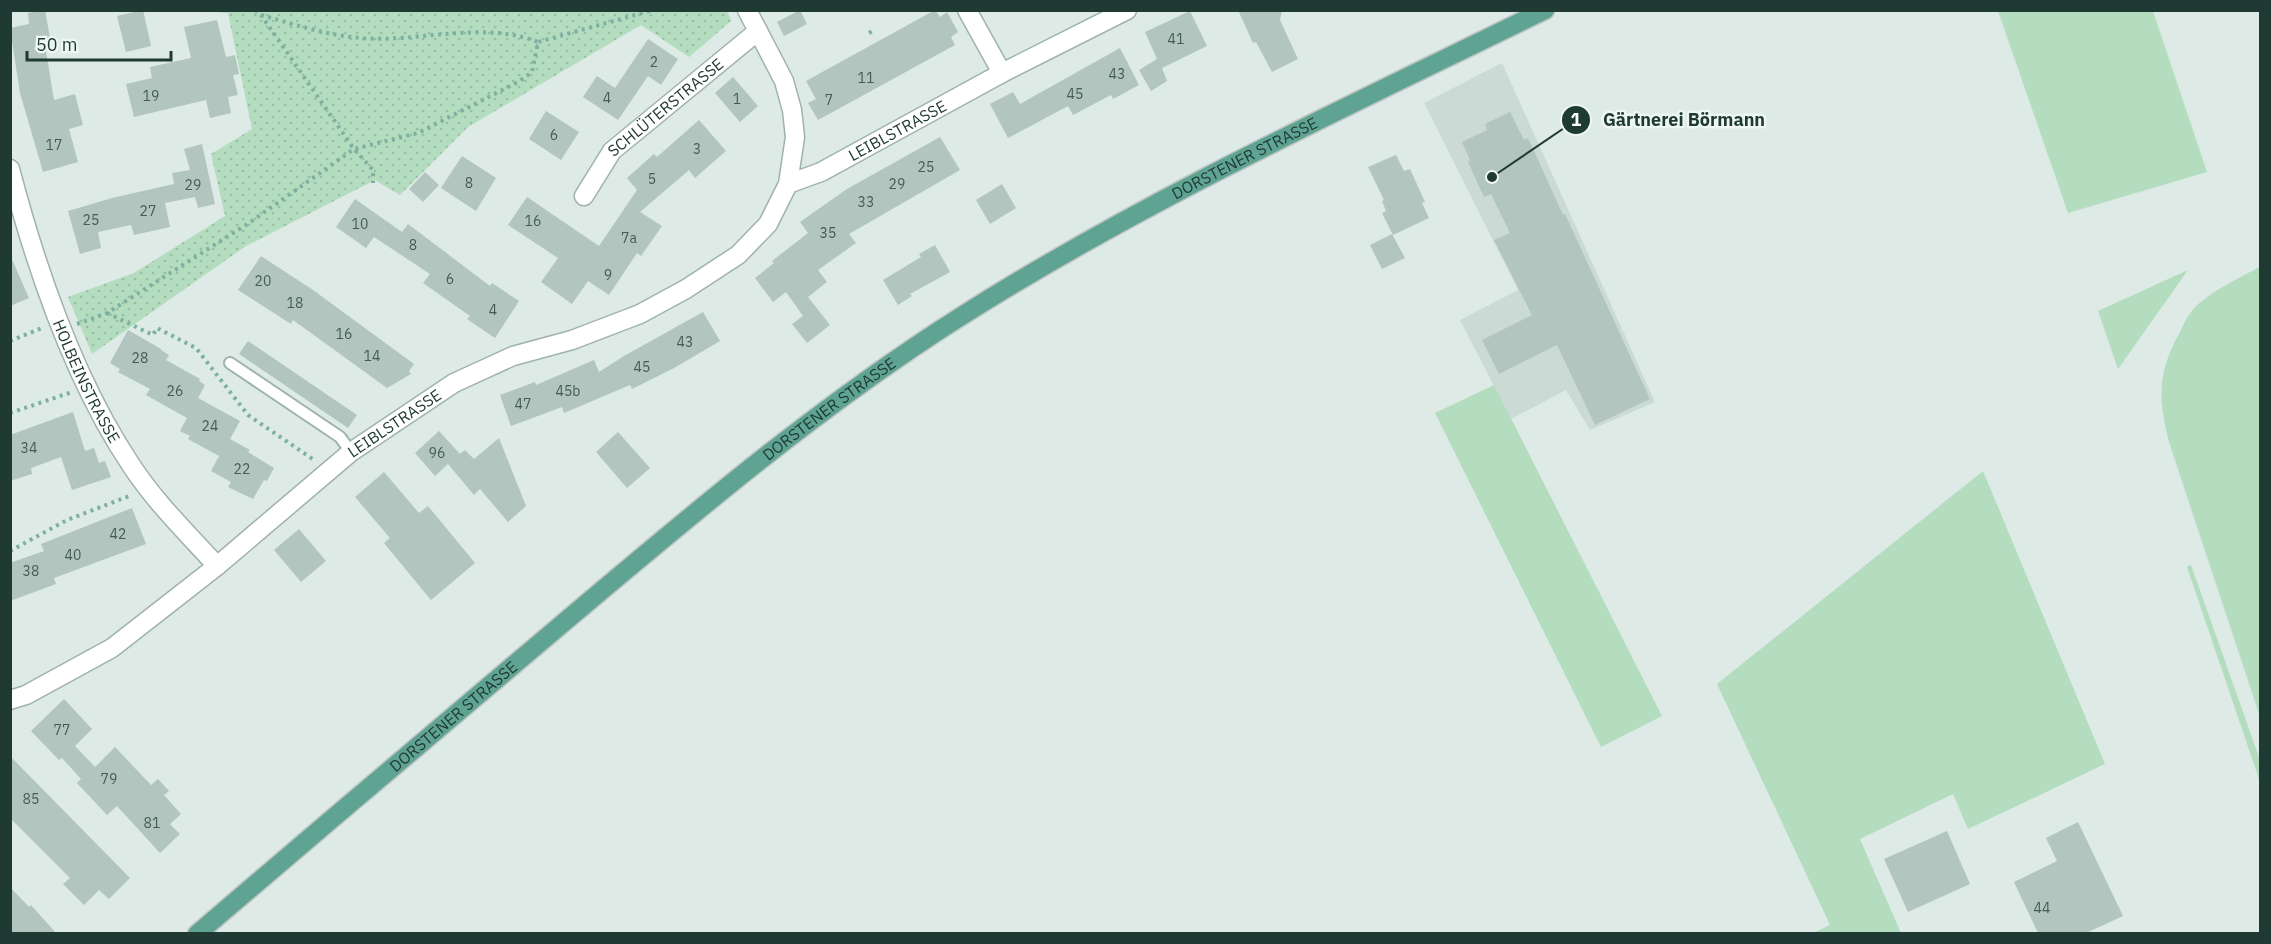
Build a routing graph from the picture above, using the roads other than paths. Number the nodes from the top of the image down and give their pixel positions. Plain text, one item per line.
1 (747, 10) edge
2 (967, 10) edge
3 (1127, 10) edge
4 (1545, 10) edge
5 (758, 31) junction
6 (1002, 72) junction
7 (10, 169) edge
8 (788, 184) junction
9 (584, 196) dead end
10 (230, 363) dead end
11 (351, 452) junction
12 (217, 566) junction
13 (10, 700) edge
14 (197, 933) edge

1 - 5 street, LEIBLSTRASSE
2 - 6 street
3 - 6 street, LEIBLSTRASSE
4 - 14 main road, DORSTENER STRASSE
5 - 8 street, LEIBLSTRASSE
5 - 9 street, SCHLÜTERSTRASSE
6 - 8 street, LEIBLSTRASSE
7 - 12 street, HOLBEINSTRASSE
8 - 11 street, LEIBLSTRASSE
10 - 11 lane
11 - 12 street, LEIBLSTRASSE
12 - 13 street, LEIBLSTRASSE

